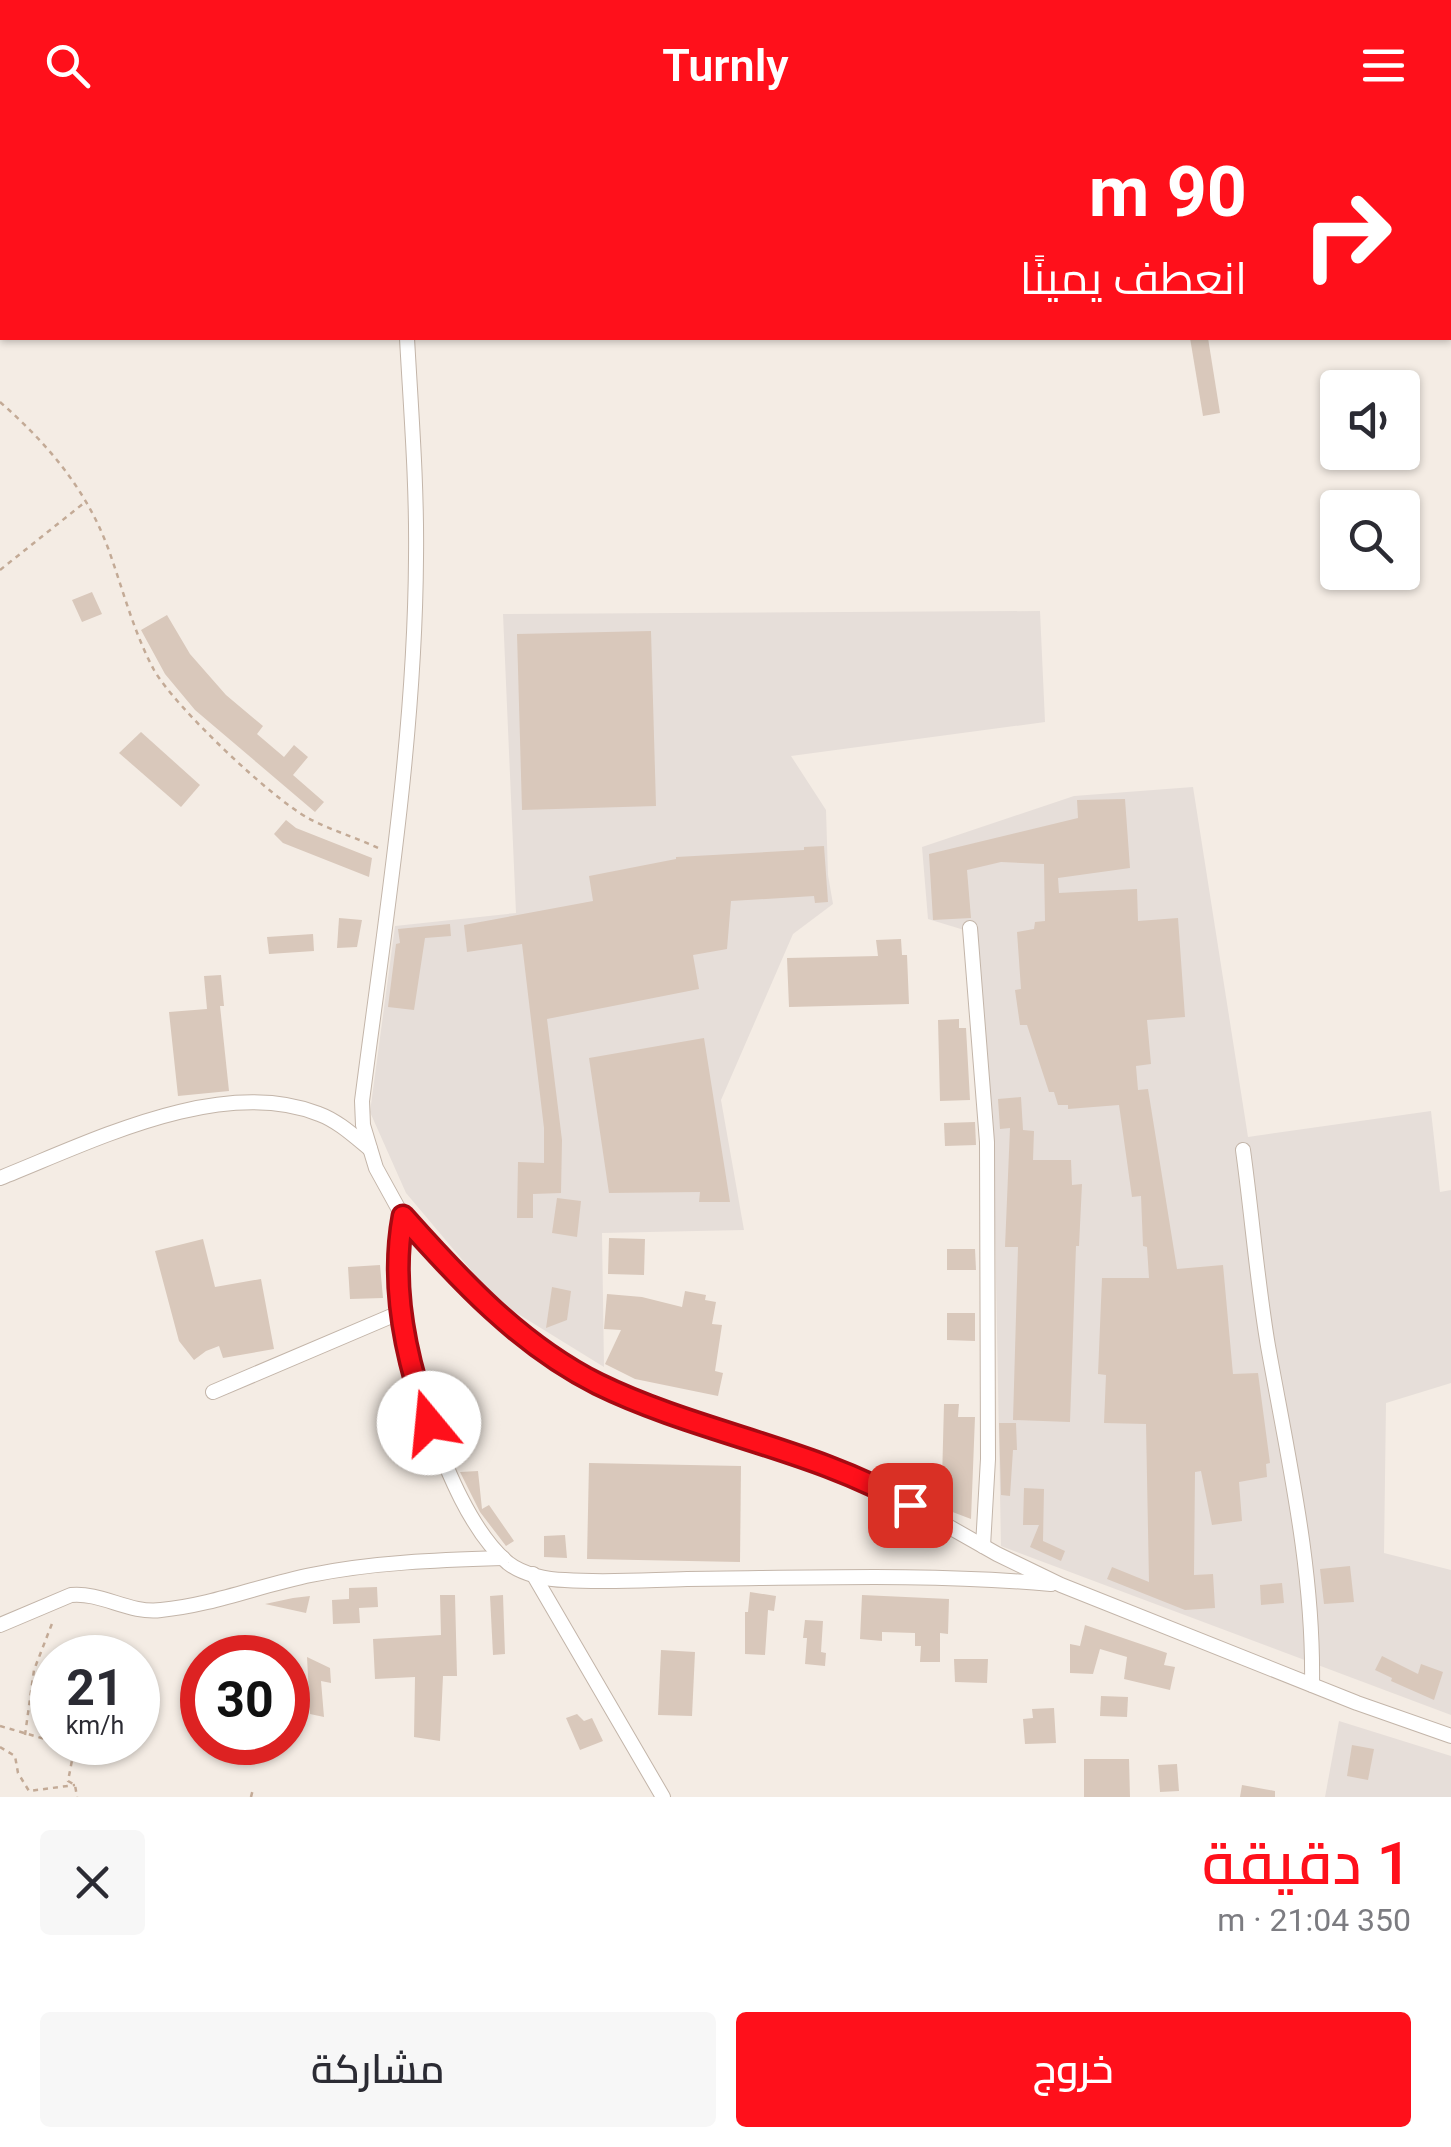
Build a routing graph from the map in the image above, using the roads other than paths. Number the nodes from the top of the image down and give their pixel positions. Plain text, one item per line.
1 (407, 340) edge
2 (970, 928) dead end
3 (370, 1149) junction
4 (1244, 1150) dead end
5 (0, 1178) edge
6 (403, 1216) junction
7 (401, 1312) junction
8 (213, 1392) dead end
9 (984, 1546) junction
10 (503, 1558) junction
11 (533, 1574) junction
12 (1062, 1585) junction
13 (0, 1625) edge
14 (1312, 1685) junction
15 (1451, 1736) edge
16 (663, 1797) edge

1 - 3 street
2 - 9 street
3 - 5 street
3 - 6 street
4 - 14 street
6 - 7 street
6 - 9 street
7 - 8 street
7 - 10 street
9 - 12 street
10 - 11 street
10 - 13 street
11 - 12 street
11 - 16 street
12 - 14 street
14 - 15 street

